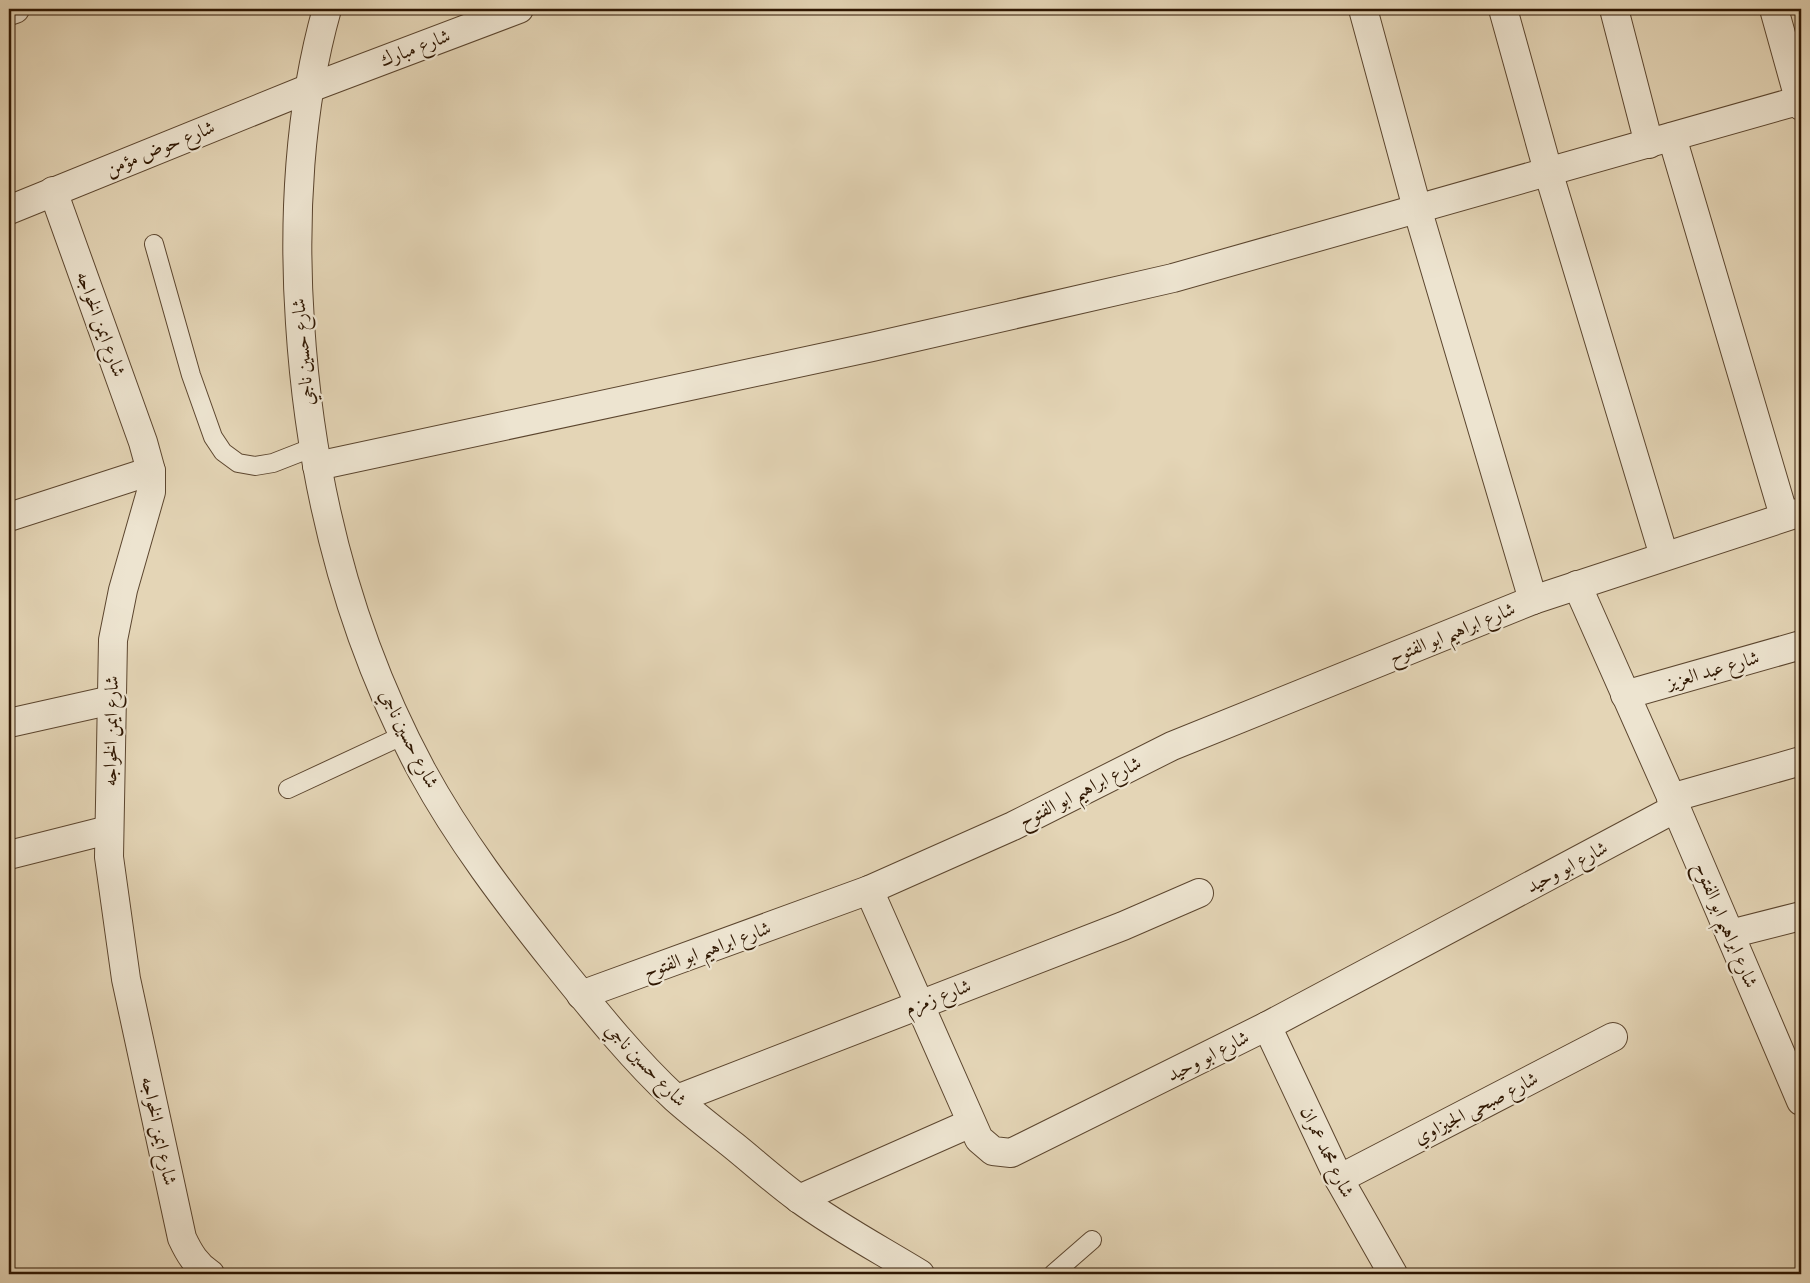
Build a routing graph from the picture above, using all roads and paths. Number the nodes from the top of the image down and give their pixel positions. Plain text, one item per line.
1 (15, 9) edge
2 (519, 9) edge
3 (1363, 9) edge
4 (1503, 9) edge
5 (1614, 9) edge
6 (1774, 9) edge
7 (9, 11) edge
8 (332, 11) edge
9 (310, 88) junction
10 (1801, 102) edge
11 (1661, 140) junction
12 (1548, 171) junction
13 (53, 191) junction
14 (1417, 208) junction
15 (9, 210) edge
16 (154, 244) dead end
17 (316, 456) junction
18 (151, 472) junction
19 (1793, 514) edge
20 (9, 517) edge
21 (1664, 556) junction
22 (1577, 585) junction
23 (1533, 600) junction
24 (1801, 645) edge
25 (1624, 695) junction
26 (112, 700) junction
27 (9, 723) edge
28 (404, 735) junction
29 (1801, 761) edge
30 (288, 789) dead end
31 (1674, 803) junction
32 (108, 830) junction
33 (9, 855) edge
34 (869, 890) junction
35 (1199, 893) dead end
36 (1801, 916) edge
37 (1730, 934) junction
38 (581, 994) junction
39 (919, 1004) junction
40 (1267, 1026) junction
41 (1613, 1037) dead end
42 (677, 1099) junction
43 (1801, 1101) edge
44 (971, 1123) junction
45 (1339, 1179) junction
46 (799, 1199) junction
47 (1092, 1240) dead end
48 (210, 1274) edge
49 (920, 1274) edge
50 (1053, 1274) edge
51 (1393, 1274) edge

1 - 7 street
2 - 9 street, شارع مبارك
3 - 14 street
4 - 12 street
5 - 11 street
6 - 10 street
8 - 9 street, شارع حسين ناجي
9 - 13 street, شارع حوض مؤمن
9 - 17 street, شارع حسين ناجي
10 - 11 street
11 - 12 street
11 - 19 street
12 - 14 street
12 - 21 street
13 - 15 street, شارع حوض مؤمن
13 - 18 street, شارع ايمن الخواجه
14 - 17 street
14 - 23 street
16 - 17 lane
17 - 28 street, شارع حسين ناجي
18 - 20 street
18 - 26 street, شارع ايمن الخواجه
19 - 21 street, شارع ابراهيم ابو الفتوح
21 - 22 street, شارع ابراهيم ابو الفتوح
22 - 23 street, شارع ابراهيم ابو الفتوح
22 - 25 street, شارع ابراهيم ابو الفتوح
23 - 34 street, شارع ابراهيم ابو الفتوح
24 - 25 street, شارع عبد العزيز
25 - 31 street, شارع ابراهيم ابو الفتوح
26 - 27 street
26 - 32 street, شارع ايمن الخواجه
28 - 30 lane
28 - 38 street, شارع حسين ناجي
29 - 31 street, شارع ابو وحيد
31 - 37 street, شارع ابراهيم ابو الفتوح
31 - 40 street, شارع ابو وحيد
32 - 33 street
32 - 48 street, شارع ايمن الخواجه
34 - 38 street, شارع ابراهيم ابو الفتوح
34 - 39 street, شارع ابو وحيد
35 - 39 street, شارع زمزم
36 - 37 street
37 - 43 street, شارع ابراهيم ابو الفتوح
38 - 42 street, شارع حسين ناجي
39 - 42 street, شارع زمزم
39 - 44 street, شارع ابو وحيد
40 - 44 street, شارع ابو وحيد
40 - 45 street, شارع محمد عمران
41 - 45 street, شارع صبحى الجيزاوي
42 - 46 street, شارع حسين ناجي
44 - 46 street
45 - 51 street, شارع محمد عمران
46 - 49 street, شارع حسين ناجي
47 - 50 lane

